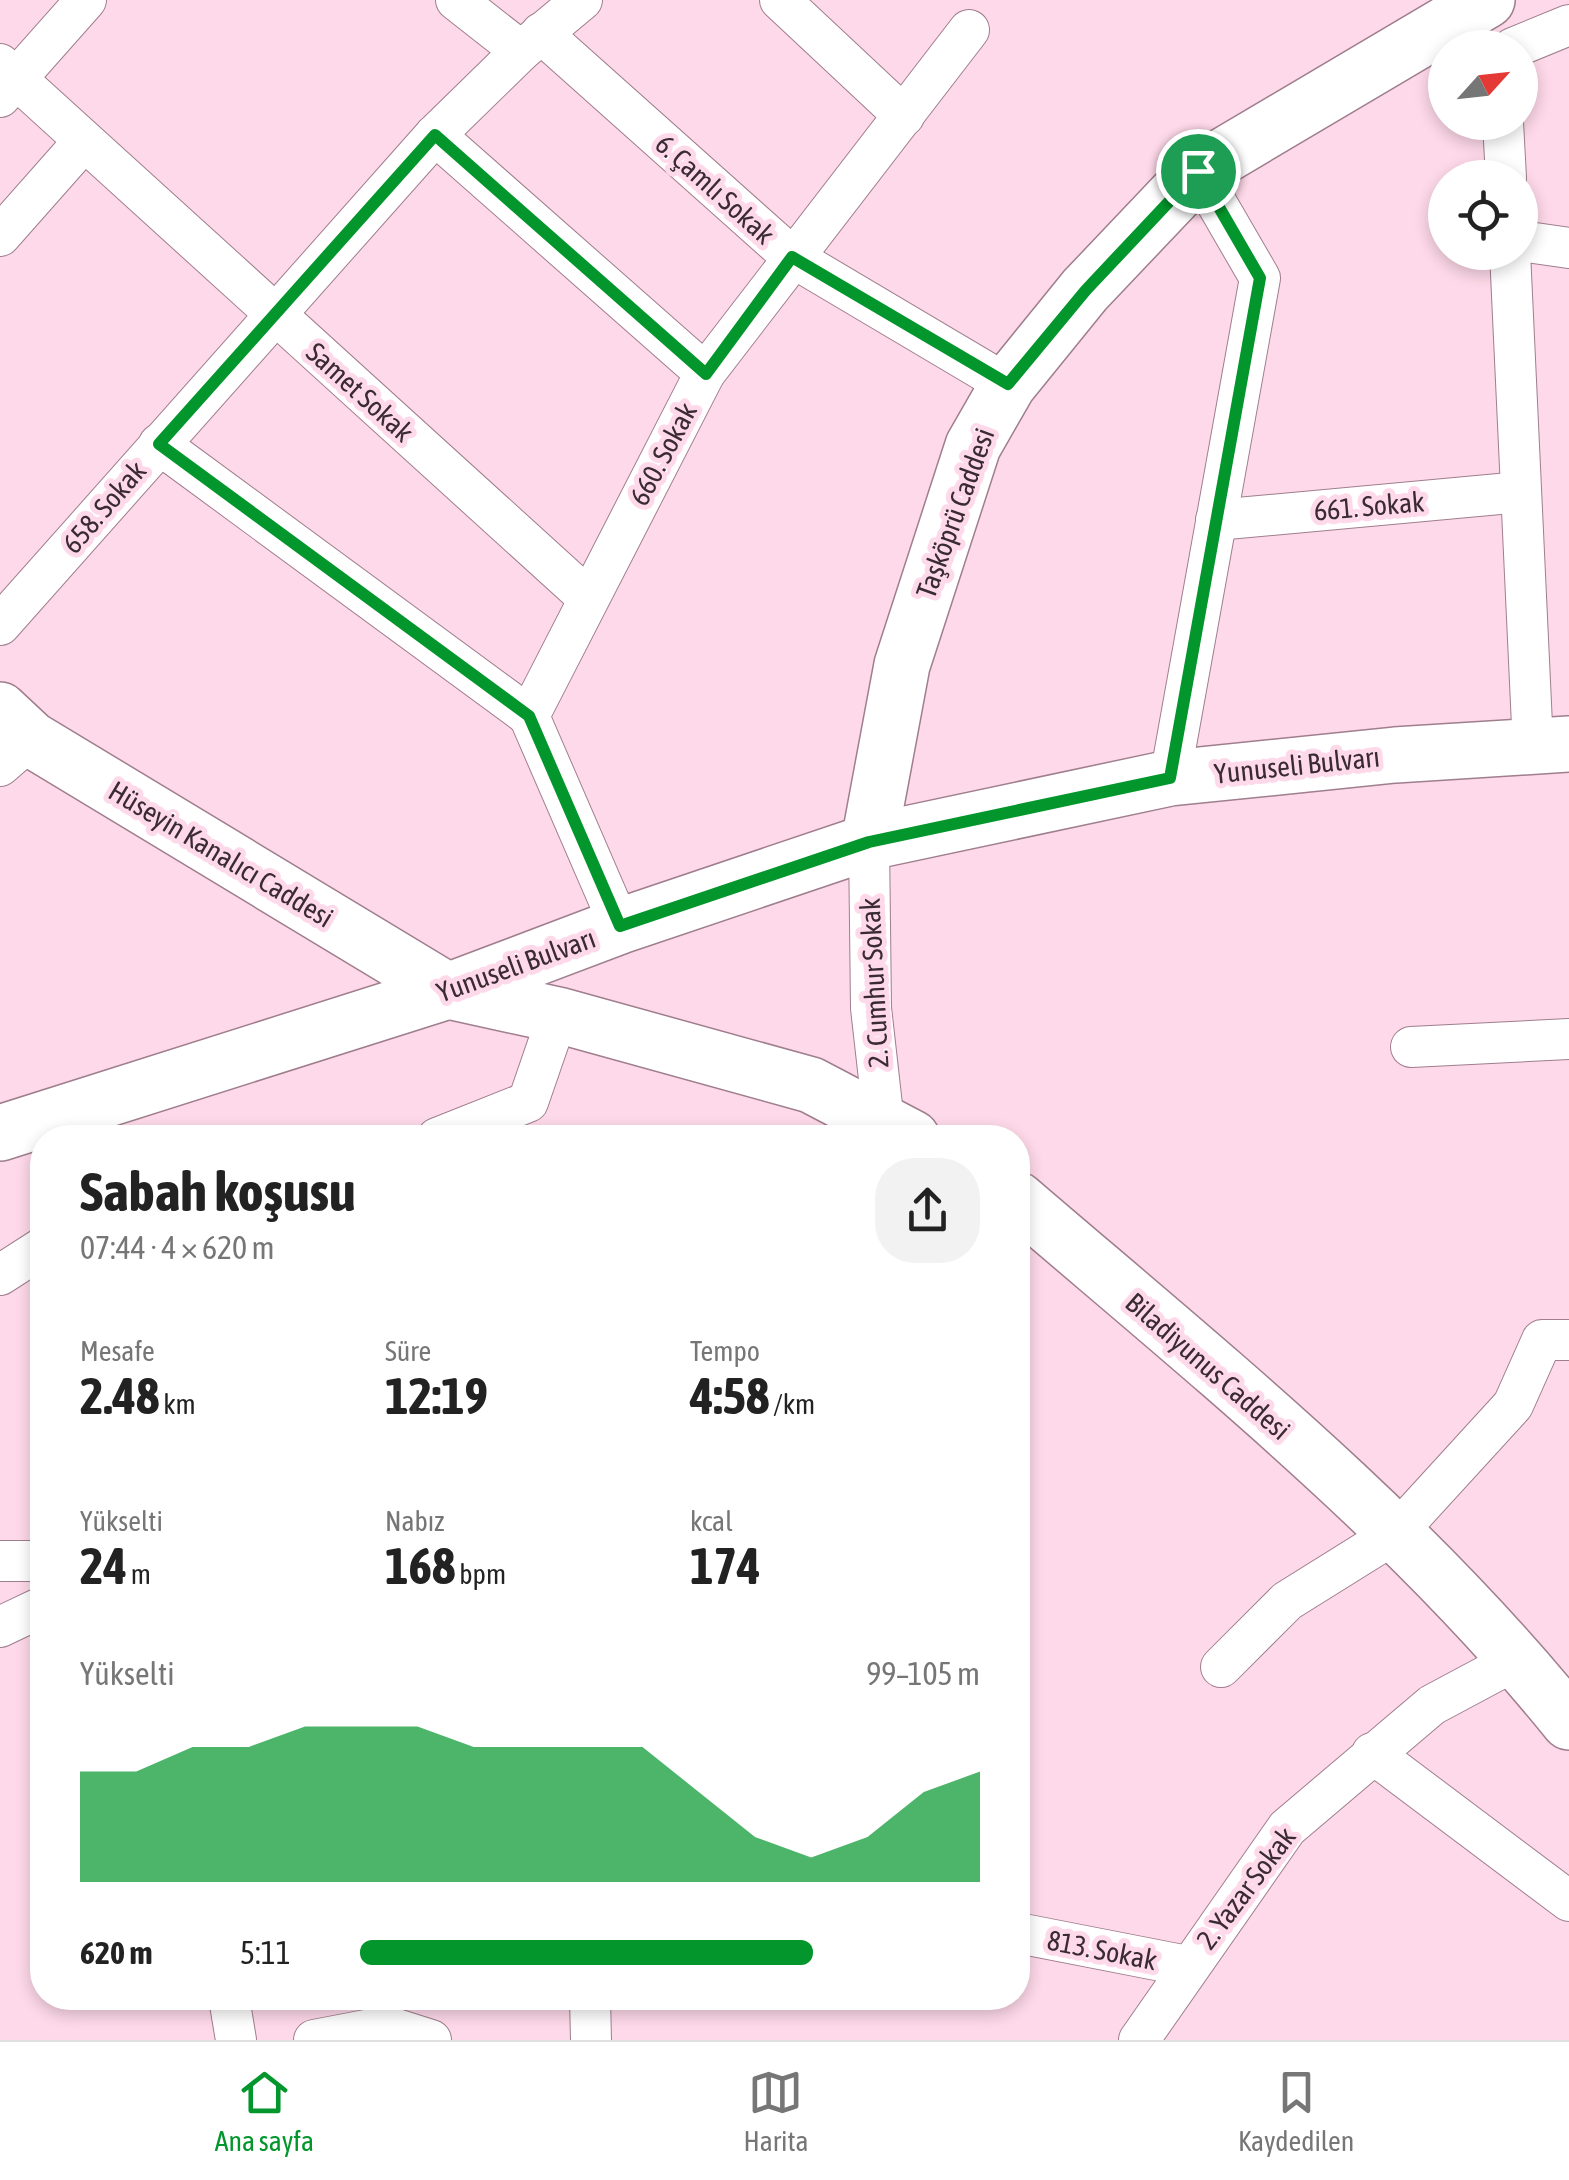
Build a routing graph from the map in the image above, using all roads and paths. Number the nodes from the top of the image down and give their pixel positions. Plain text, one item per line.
1 (86, 0) edge
2 (456, 0) edge
3 (582, 0) edge
4 (780, 0) edge
5 (1486, 0) edge
6 (1569, 26) edge
7 (969, 30) dead end
8 (1494, 30) edge
9 (1538, 38) edge
10 (531, 42) junction
11 (6, 80) edge
12 (904, 116) junction
13 (435, 135) junction
14 (84, 140) junction
15 (1198, 171) junction
16 (0, 236) edge
17 (1538, 244) edge
18 (1569, 248) edge
19 (792, 257) junction
20 (1511, 270) edge
21 (276, 316) junction
22 (706, 374) junction
23 (1008, 384) junction
24 (159, 444) junction
25 (1521, 492) junction
26 (1216, 520) junction
27 (588, 598) junction
28 (0, 625) edge
29 (529, 716) junction
30 (10, 738) edge
31 (1551, 746) edge
32 (1170, 778) junction
33 (869, 842) junction
34 (620, 926) junction
35 (448, 991) junction
36 (558, 1016) junction
37 (1569, 1039) edge
38 (1411, 1047) dead end
39 (470, 1125) edge
40 (888, 1125) edge
41 (897, 1125) edge
42 (0, 1132) edge
43 (1030, 1211) edge
44 (30, 1256) edge
45 (0, 1276) edge
46 (1569, 1340) edge
47 (1396, 1534) junction
48 (0, 1561) edge
49 (30, 1562) edge
50 (30, 1613) edge
51 (0, 1627) edge
52 (1518, 1659) junction
53 (1221, 1667) dead end
54 (1569, 1722) edge
55 (1372, 1753) junction
56 (1569, 1901) edge
57 (1030, 1935) edge
58 (1187, 1966) junction
59 (231, 2010) edge
60 (590, 2010) edge
61 (236, 2040) edge
62 (314, 2040) edge
63 (431, 2040) edge
64 (591, 2040) edge
65 (1138, 2040) edge

1 - 11 street
2 - 10 street, 6. Çamlı Sokak
3 - 10 street, 658. Sokak
4 - 12 street
5 - 8 street
5 - 15 street, Taşköprü Caddesi
6 - 9 street
7 - 12 street, 660. Sokak
10 - 13 street, 658. Sokak
10 - 19 street, 6. Çamlı Sokak
11 - 14 street, Samet Sokak
12 - 19 street, 660. Sokak
13 - 21 street, 658. Sokak
13 - 22 street
14 - 16 street
14 - 21 street, Samet Sokak
15 - 23 street, Taşköprü Caddesi
15 - 26 street
17 - 18 street
19 - 22 street, 660. Sokak
19 - 23 street, 6. Çamlı Sokak
20 - 25 street
21 - 24 street, 658. Sokak
21 - 27 street, Samet Sokak
22 - 27 street, 660. Sokak
23 - 33 street, Taşköprü Caddesi
24 - 28 street, 658. Sokak
24 - 29 street
25 - 26 street, 661. Sokak
25 - 31 street
26 - 32 street
27 - 29 street, 660. Sokak
29 - 34 street
30 - 35 street, Hüseyin Kanalıcı Caddesi
31 - 32 street, Yunuseli Bulvarı
32 - 33 street, Yunuseli Bulvarı
33 - 34 street, Yunuseli Bulvarı
33 - 41 street, 2. Cumhur Sokak
34 - 35 street, Yunuseli Bulvarı
35 - 36 street
35 - 42 street, Yunuseli Bulvarı
36 - 39 street
36 - 40 street
37 - 38 street
43 - 47 street, Biladiyunus Caddesi
44 - 45 street
46 - 47 street
47 - 52 street, Biladiyunus Caddesi
47 - 53 street
48 - 49 street
50 - 51 street
52 - 54 street, Biladiyunus Caddesi
52 - 55 street, 2. Yazar Sokak
55 - 56 street
55 - 58 street, 2. Yazar Sokak
57 - 58 street, 813. Sokak
58 - 65 street, 2. Yazar Sokak
59 - 61 street
60 - 64 street
62 - 63 street

